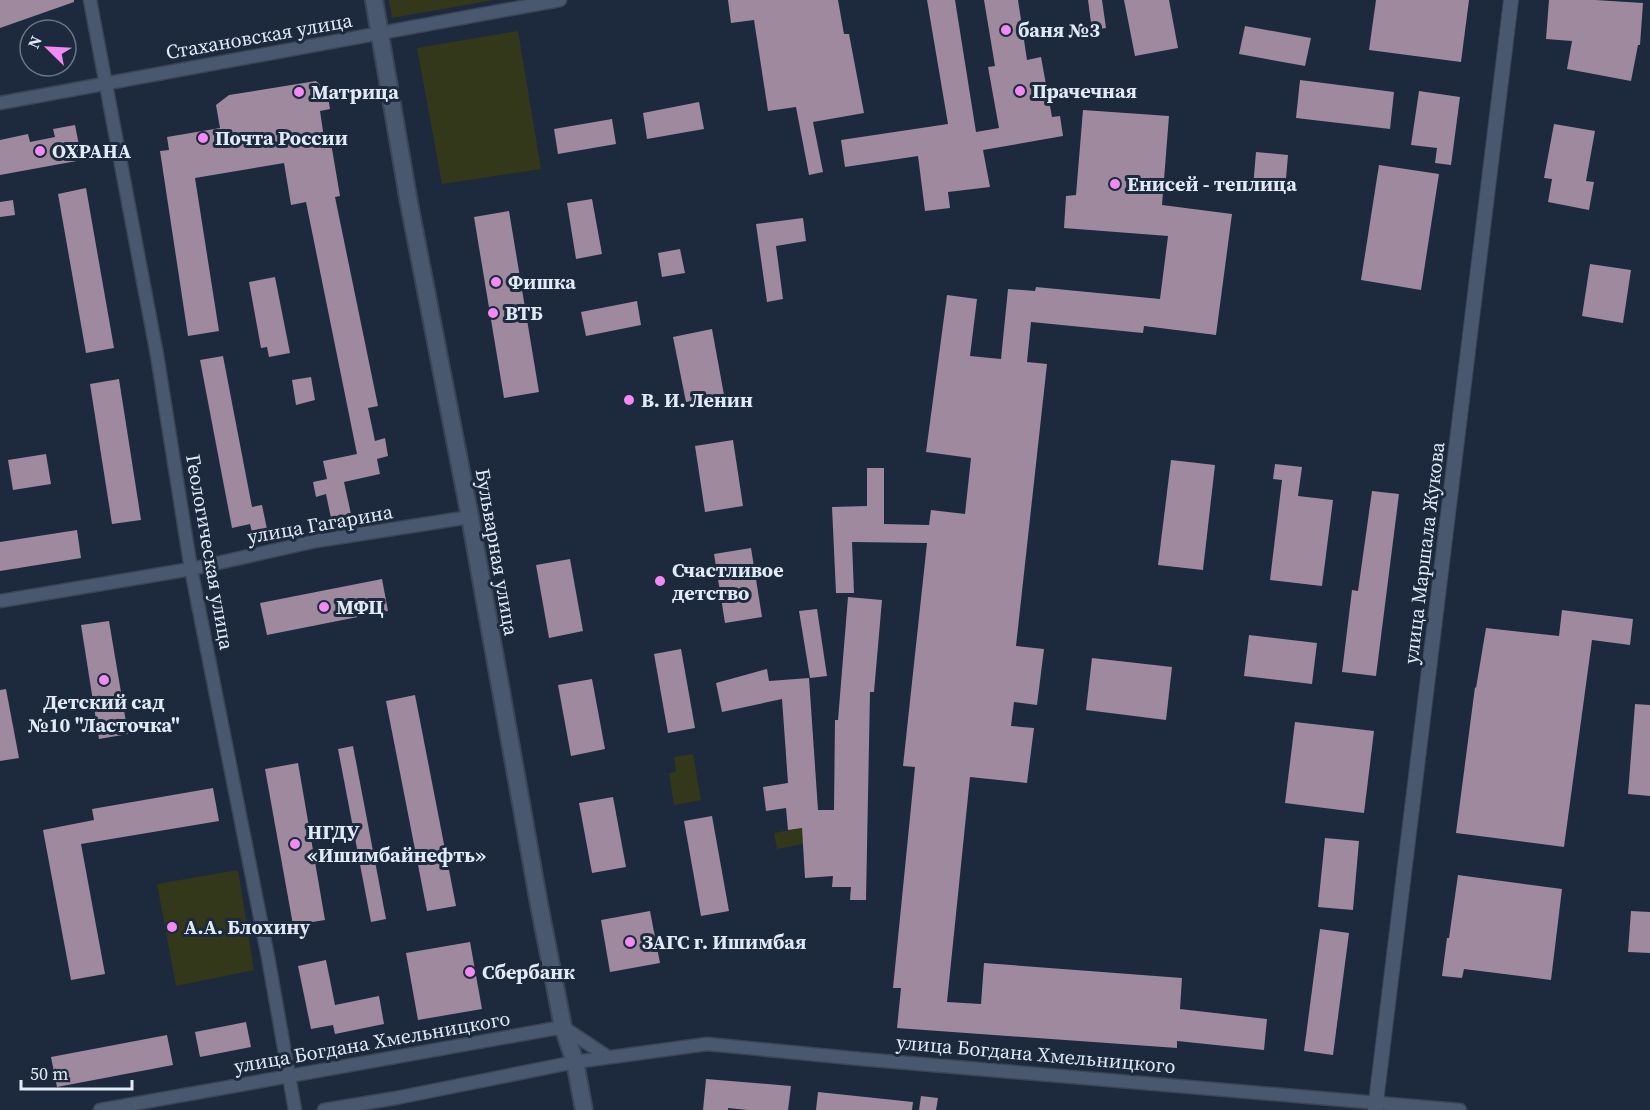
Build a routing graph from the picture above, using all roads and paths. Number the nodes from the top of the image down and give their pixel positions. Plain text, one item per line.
1 (90, 0) edge
2 (374, 0) edge
3 (560, 0) edge
4 (1511, 0) edge
5 (380, 34) junction
6 (107, 84) junction
7 (0, 103) edge
8 (470, 517) junction
9 (191, 569) junction
10 (0, 601) edge
11 (562, 1028) junction
12 (608, 1056) junction
13 (575, 1062) junction
14 (290, 1077) junction
15 (1375, 1106) edge
16 (100, 1110) edge
17 (295, 1110) edge
18 (324, 1110) edge
19 (584, 1110) edge
20 (1460, 1110) edge

1 - 6 street, Геологическая улица
2 - 5 main road, Бульварная улица
3 - 5 street, Стахановская улица
4 - 15 street, улица Маршала Жукова
5 - 6 street, Стахановская улица
5 - 8 main road, Бульварная улица
6 - 7 street, Стахановская улица
6 - 9 street, Геологическая улица
8 - 9 street, улица Гагарина
8 - 11 main road, Бульварная улица
9 - 10 street, улица Гагарина
9 - 14 street, Геологическая улица
11 - 12 street
11 - 13 main road, Бульварная улица
11 - 14 street, улица Богдана Хмельницкого
12 - 13 street, улица Богдана Хмельницкого
12 - 15 street, улица Богдана Хмельницкого
13 - 18 street, улица Богдана Хмельницкого
13 - 19 main road, Бульварная улица
14 - 16 street, улица Богдана Хмельницкого
14 - 17 street, Геологическая улица
15 - 20 street, улица Богдана Хмельницкого

